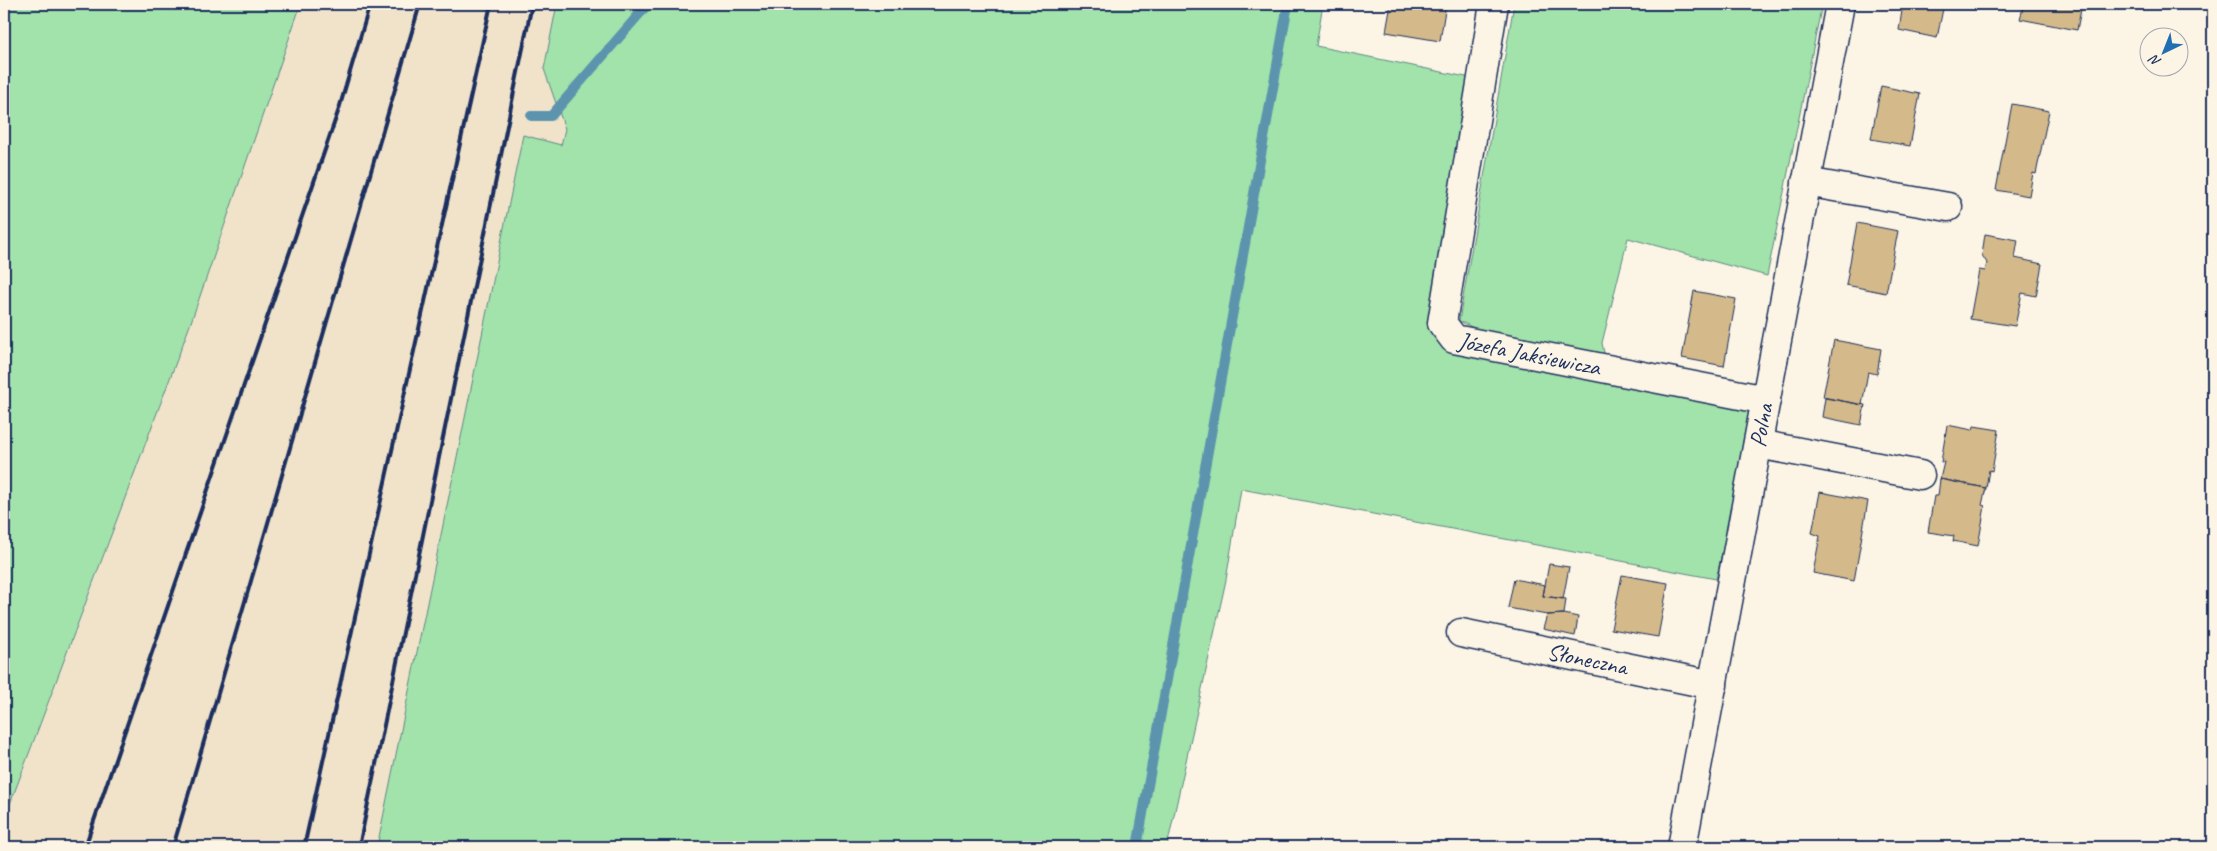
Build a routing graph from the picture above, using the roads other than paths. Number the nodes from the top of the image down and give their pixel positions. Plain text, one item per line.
1 (1494, 4) edge
2 (1840, 4) edge
3 (1806, 182) junction
4 (1948, 207) dead end
5 (1766, 400) junction
6 (1758, 444) junction
7 (1920, 475) dead end
8 (1461, 633) dead end
9 (1713, 686) junction
10 (1682, 847) edge

1 - 5 street, Józefa Jaksiewicza
2 - 3 street, Polna
3 - 4 street
3 - 5 street, Polna
5 - 6 street, Polna
6 - 7 street
6 - 9 street, Polna
8 - 9 street, Słoneczna
9 - 10 street, Polna

